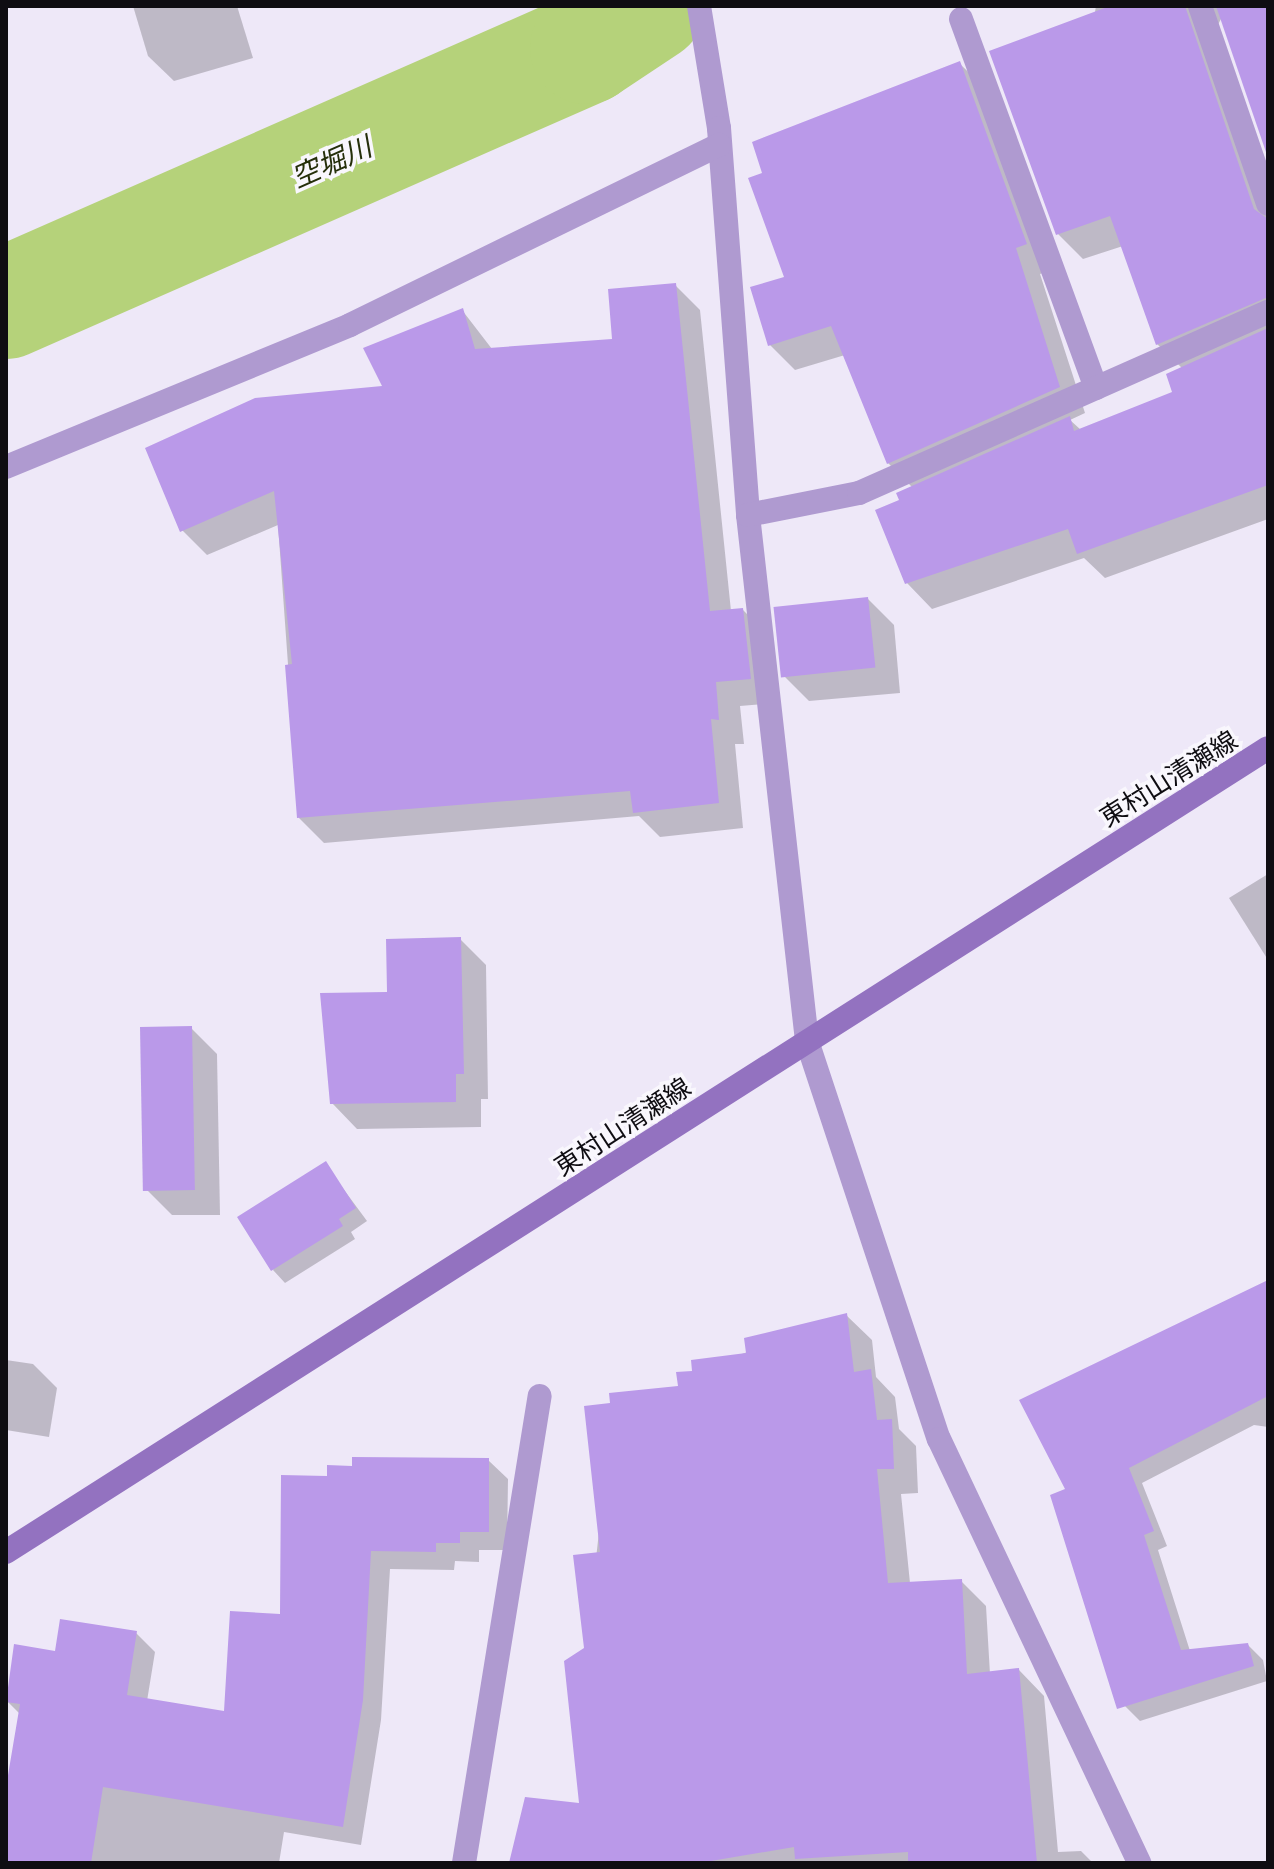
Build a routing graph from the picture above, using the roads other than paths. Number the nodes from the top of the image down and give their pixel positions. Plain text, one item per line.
1 (699, 6) edge
2 (1200, 6) edge
3 (961, 19) dead end
4 (719, 137) junction
5 (1268, 204) edge
6 (1268, 312) edge
7 (1096, 388) junction
8 (6, 467) edge
9 (748, 515) junction
10 (1268, 748) edge
11 (807, 1041) junction
12 (540, 1396) dead end
13 (6, 1552) edge
14 (464, 1863) edge
15 (1139, 1863) edge

1 - 4 street
2 - 5 street
3 - 7 street
4 - 8 street
4 - 9 street
6 - 7 street
7 - 9 street
9 - 11 street
10 - 11 main road, 東村山清瀬線
11 - 13 main road, 東村山清瀬線
11 - 15 street
12 - 14 street

